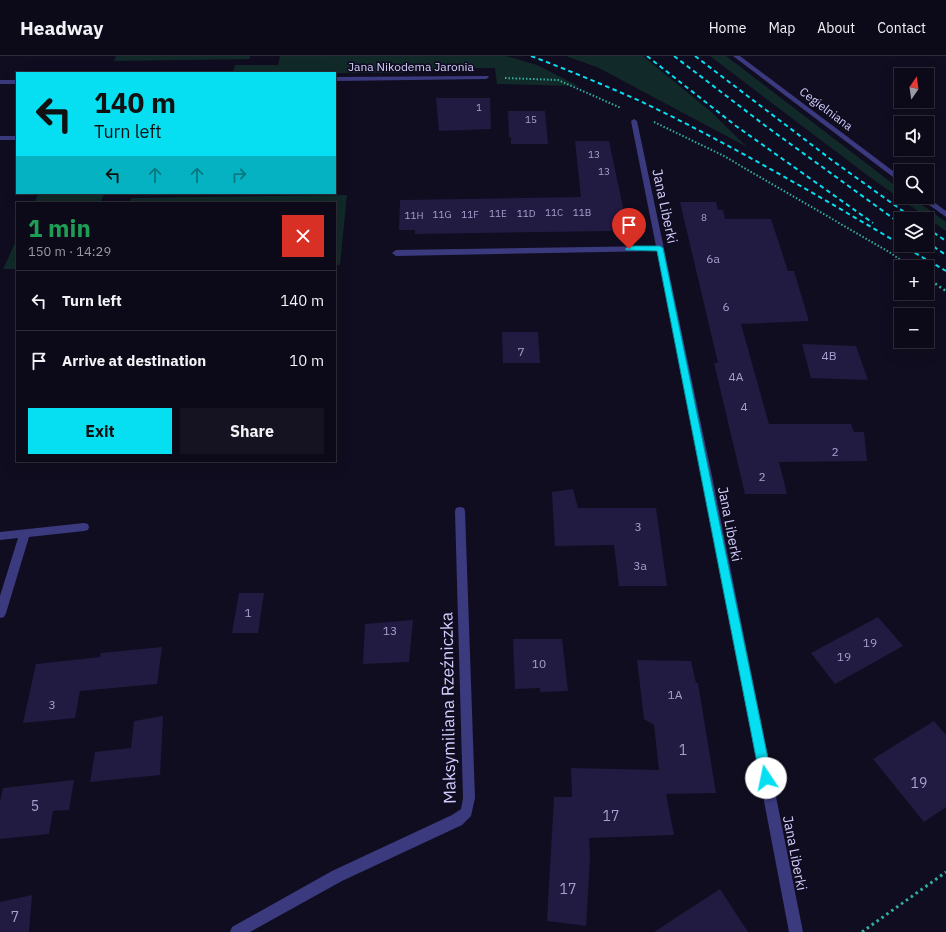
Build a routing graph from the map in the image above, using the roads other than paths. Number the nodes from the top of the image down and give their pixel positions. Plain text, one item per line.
1 (736, 56) edge
2 (486, 77) road end
3 (336, 79) edge
4 (0, 82) edge
5 (16, 82) edge
6 (634, 121) road end
7 (0, 138) edge
8 (16, 138) edge
9 (894, 176) edge
10 (931, 204) edge
11 (946, 215) edge
12 (660, 248) junction
13 (396, 253) dead end
14 (460, 511) dead end
15 (84, 527) dead end
16 (24, 534) junction
17 (0, 536) edge
18 (0, 613) edge
19 (237, 932) edge
20 (796, 932) edge

1 - 9 street, Cegielniana
2 - 3 street, Jana Nikodema Jaronia
4 - 5 street
6 - 12 street, Jana Liberki
7 - 8 street
10 - 11 street
12 - 13 street
12 - 20 street, Jana Liberki
14 - 19 street, Maksymiliana Rzeźniczka
15 - 16 street
16 - 17 street
16 - 18 street

